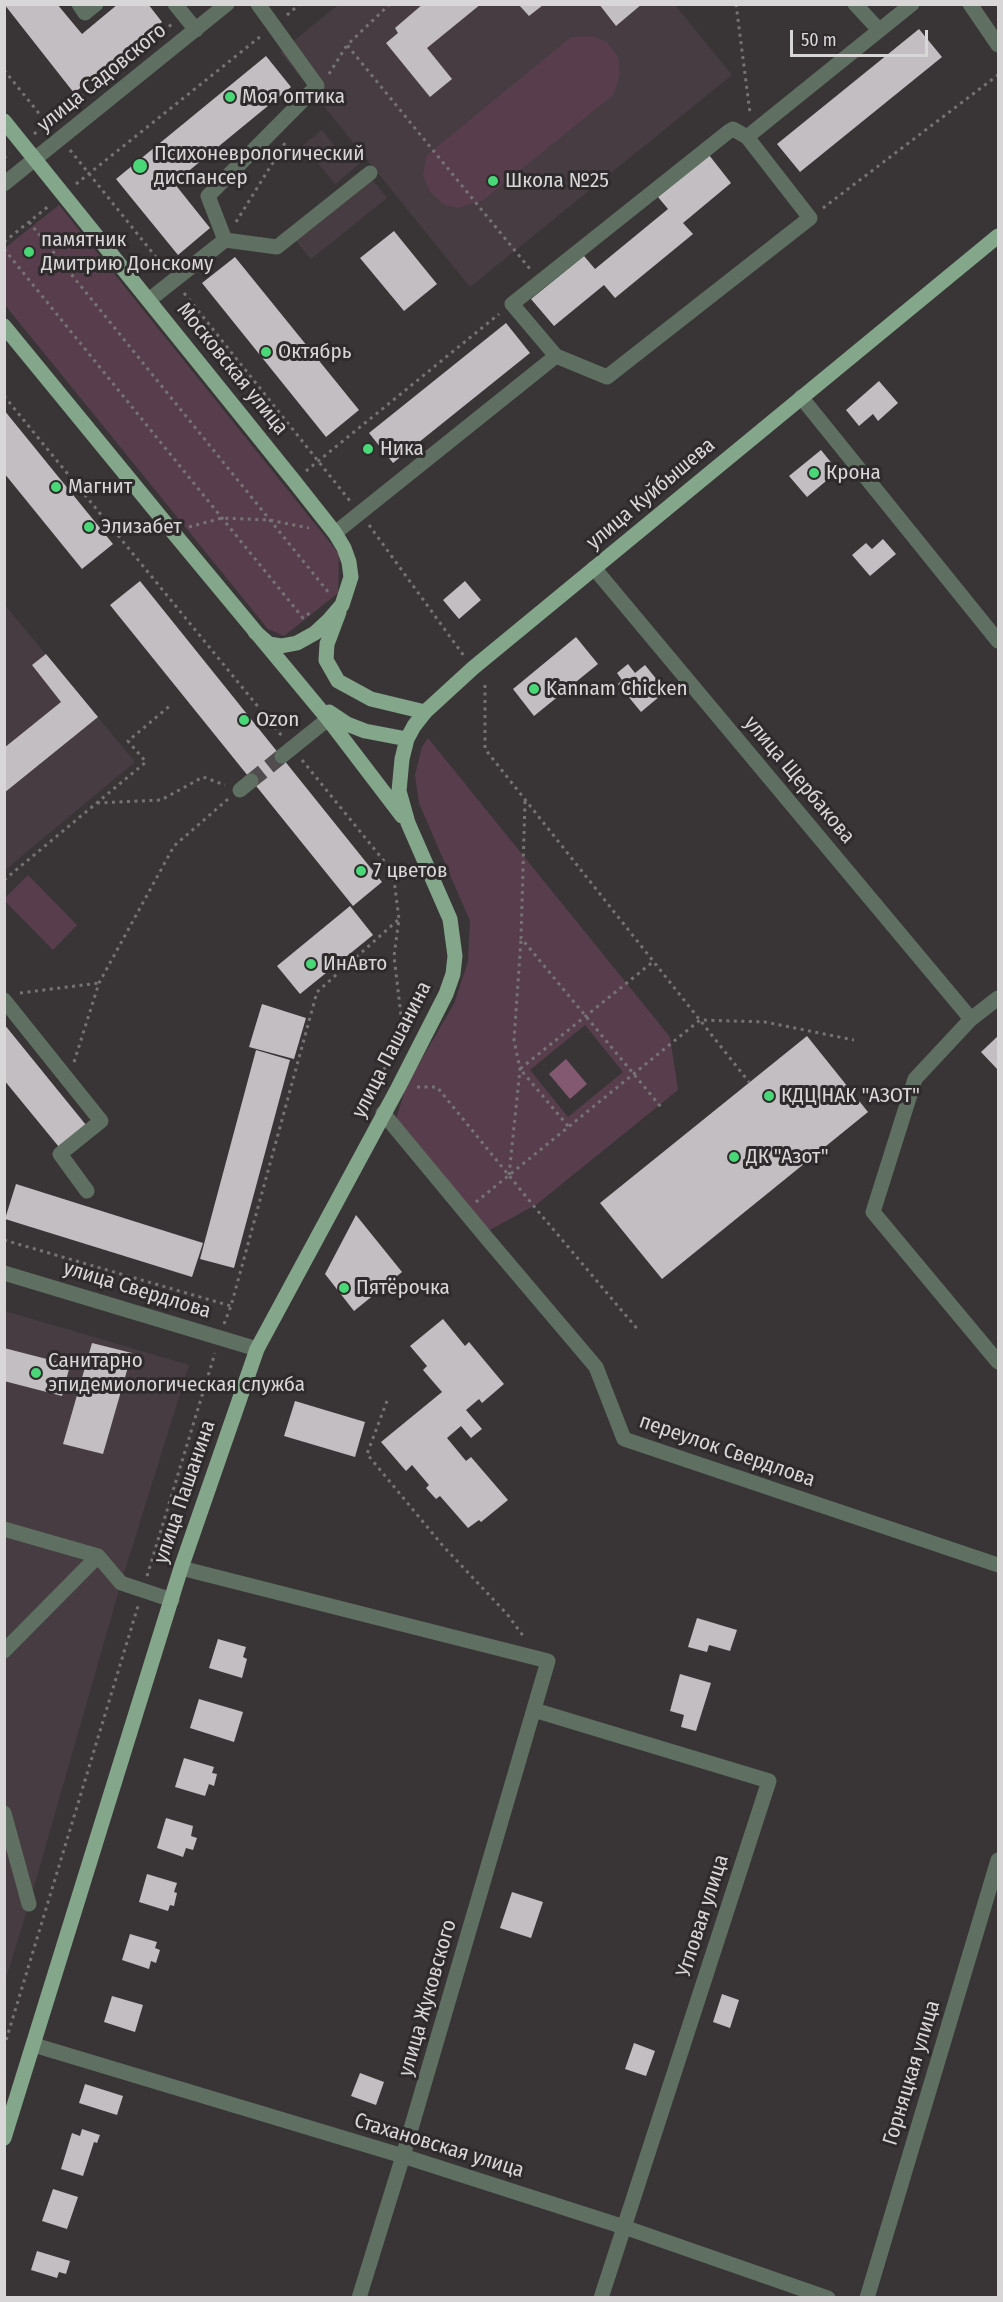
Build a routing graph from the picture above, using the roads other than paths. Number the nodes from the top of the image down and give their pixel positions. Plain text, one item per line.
1 (79, 4) edge
2 (96, 4) edge
3 (227, 4) edge
4 (258, 4) edge
5 (855, 4) edge
6 (912, 4) edge
7 (970, 4) edge
8 (180, 10) edge
9 (196, 30) junction
10 (879, 30) junction
11 (999, 45) edge
12 (4, 121) edge
13 (750, 135) junction
14 (35, 159) junction
15 (370, 173) dead end
16 (4, 184) edge
17 (999, 236) edge
18 (225, 240) junction
19 (148, 300) junction
20 (4, 326) edge
21 (555, 356) junction
22 (801, 397) junction
23 (335, 533) junction
24 (594, 568) junction
25 (336, 600) junction
26 (255, 632) junction
27 (999, 641) edge
28 (425, 712) junction
29 (331, 717) junction
30 (407, 739) junction
31 (287, 752) tunnel mouth
32 (408, 823) junction
33 (10, 997) edge
34 (999, 998) edge
35 (971, 1019) junction
36 (383, 1113) junction
37 (87, 1191) dead end
38 (4, 1273) edge
39 (257, 1349) junction
40 (999, 1362) edge
41 (4, 1529) edge
42 (98, 1556) junction
43 (999, 1565) edge
44 (181, 1568) junction
45 (172, 1600) junction
46 (4, 1651) edge
47 (534, 1710) junction
48 (4, 1813) edge
49 (999, 1860) edge
50 (29, 1904) dead end
51 (34, 2045) junction
52 (4, 2138) edge
53 (403, 2156) junction
54 (624, 2227) junction
55 (359, 2298) edge
56 (601, 2298) edge
57 (828, 2298) edge
58 (867, 2298) edge

1 - 2 street
3 - 9 street, улица Садовского
4 - 18 street
5 - 10 street
6 - 10 street
7 - 11 street
8 - 9 street
9 - 14 street, улица Садовского
10 - 13 street
12 - 14 main road, Московская улица
13 - 21 street
13 - 21 street
14 - 16 street, улица Садовского
14 - 19 main road, Московская улица
15 - 18 street
17 - 22 main road, улица Куйбышева
18 - 19 street
19 - 23 main road, Московская улица
20 - 26 main road
21 - 23 street
22 - 24 main road, улица Куйбышева
22 - 27 street
23 - 25 main road, Московская улица
24 - 28 main road, улица Куйбышева
24 - 35 street, улица Щербакова
25 - 26 main road
25 - 28 main road, Московская улица
26 - 29 main road
28 - 30 main road, улица Куйбышева
29 - 30 main road
29 - 31 street
29 - 32 main road
30 - 32 main road, улица Куйбышева
32 - 36 main road, улица Пашанина
33 - 37 street
34 - 35 street
35 - 40 street
36 - 39 main road, улица Пашанина
36 - 43 street, переулок Свердлова
38 - 39 street, улица Свердлова
39 - 44 main road, улица Пашанина
41 - 42 street
42 - 45 street
42 - 46 street
44 - 45 main road, улица Пашанина
44 - 47 street, улица Жуковского
45 - 51 main road, улица Пашанина
47 - 53 street, улица Жуковского
47 - 54 street, Угловая улица
48 - 50 street
49 - 58 street, Горняцкая улица
51 - 52 main road, улица Пашанина
51 - 53 street, Стахановская улица
53 - 54 street, Стахановская улица
53 - 55 street, улица Жуковского
54 - 56 street, Угловая улица
54 - 57 street, Стахановская улица

